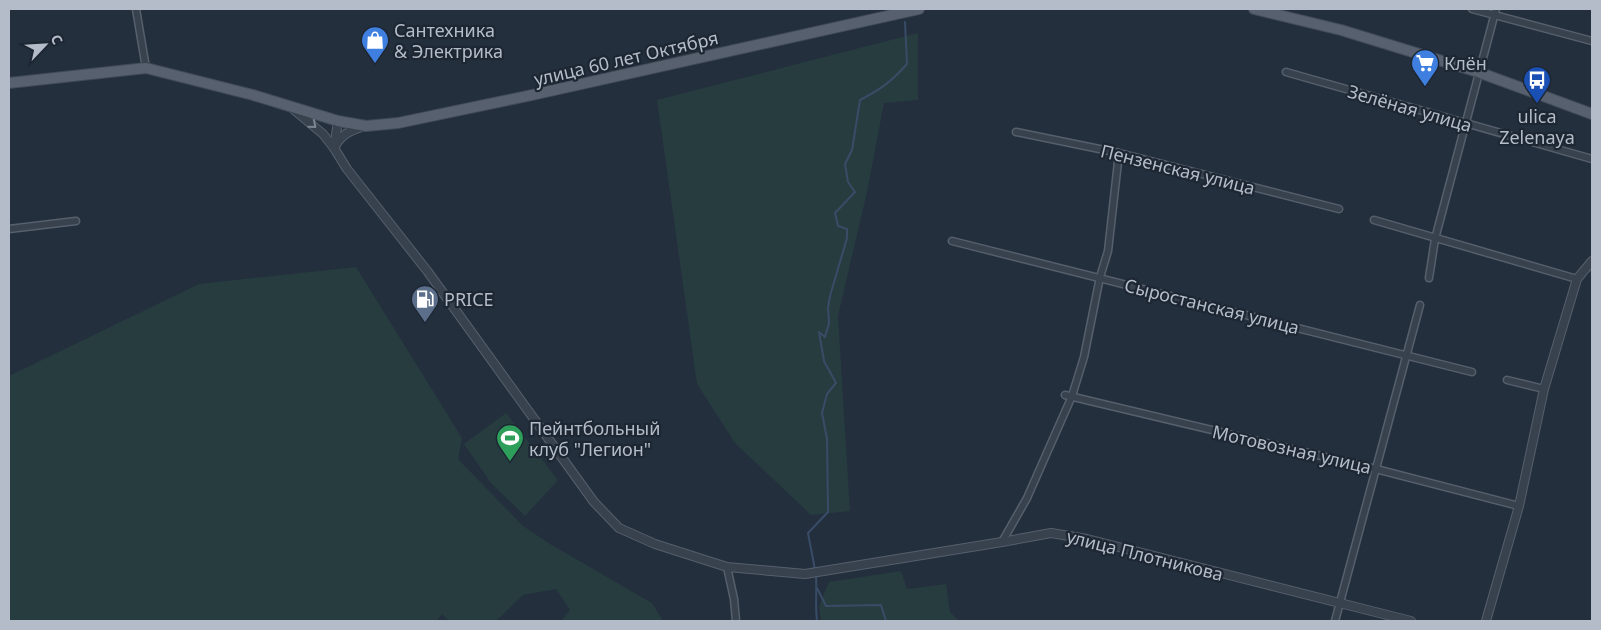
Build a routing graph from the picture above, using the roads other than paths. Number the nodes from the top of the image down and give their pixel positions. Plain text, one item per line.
1 (136, 9) edge
2 (919, 9) edge
3 (1254, 9) edge
4 (1472, 9) edge
5 (1495, 12) edge
6 (1592, 41) edge
7 (146, 68) junction
8 (1286, 72) dead end
9 (1478, 72) junction
10 (9, 82) edge
11 (289, 106) junction
12 (1592, 114) edge
13 (338, 121) junction
14 (1465, 124) junction
15 (366, 126) junction
16 (1016, 132) dead end
17 (334, 148) junction
18 (1119, 153) junction
19 (1592, 159) edge
20 (1339, 209) dead end
21 (1374, 220) dead end
22 (76, 221) dead end
23 (9, 229) edge
24 (1435, 239) junction
25 (952, 242) dead end
26 (1592, 261) edge
27 (1100, 278) junction
28 (1429, 278) dead end
29 (1577, 278) junction
30 (1420, 305) dead end
31 (1407, 356) junction
32 (1472, 372) dead end
33 (1507, 380) dead end
34 (1544, 389) junction
35 (1068, 396) junction
36 (1376, 469) junction
37 (1519, 506) junction
38 (1002, 542) junction
39 (727, 567) junction
40 (1339, 604) junction
41 (736, 621) edge
42 (1335, 621) edge
43 (1411, 621) edge
44 (1486, 621) edge

1 - 7 street
2 - 15 main road, улица 60 лет Октября
3 - 9 main road
4 - 5 street
5 - 6 street
5 - 9 street
7 - 10 main road, улица 60 лет Октября
7 - 11 main road, улица 60 лет Октября
8 - 14 street, Зелёная улица
9 - 12 main road
9 - 14 street
11 - 13 main road, улица 60 лет Октября
11 -> 17 street
13 - 15 main road, улица 60 лет Октября
13 - 17 street
14 - 19 street, Зелёная улица
14 - 24 street
15 - 17 street
16 - 18 street, Пензенская улица
17 - 39 street
18 - 20 street, Пензенская улица
18 - 27 street
21 - 24 street
22 - 23 street
24 - 28 street
24 - 29 street
25 - 27 street, Сыростанская улица
26 - 29 street
27 - 31 street, Сыростанская улица
27 - 35 street
29 - 34 street
30 - 31 street
31 - 32 street, Сыростанская улица
31 - 36 street
33 - 34 street
34 - 37 street
35 - 36 street, Мотовозная улица
35 - 38 street
36 - 37 street, Мотовозная улица
36 - 40 street
37 - 44 street
38 - 39 street, улица Плотникова
38 - 40 street, улица Плотникова
39 - 41 street
40 - 42 street
40 - 43 street, улица Плотникова

